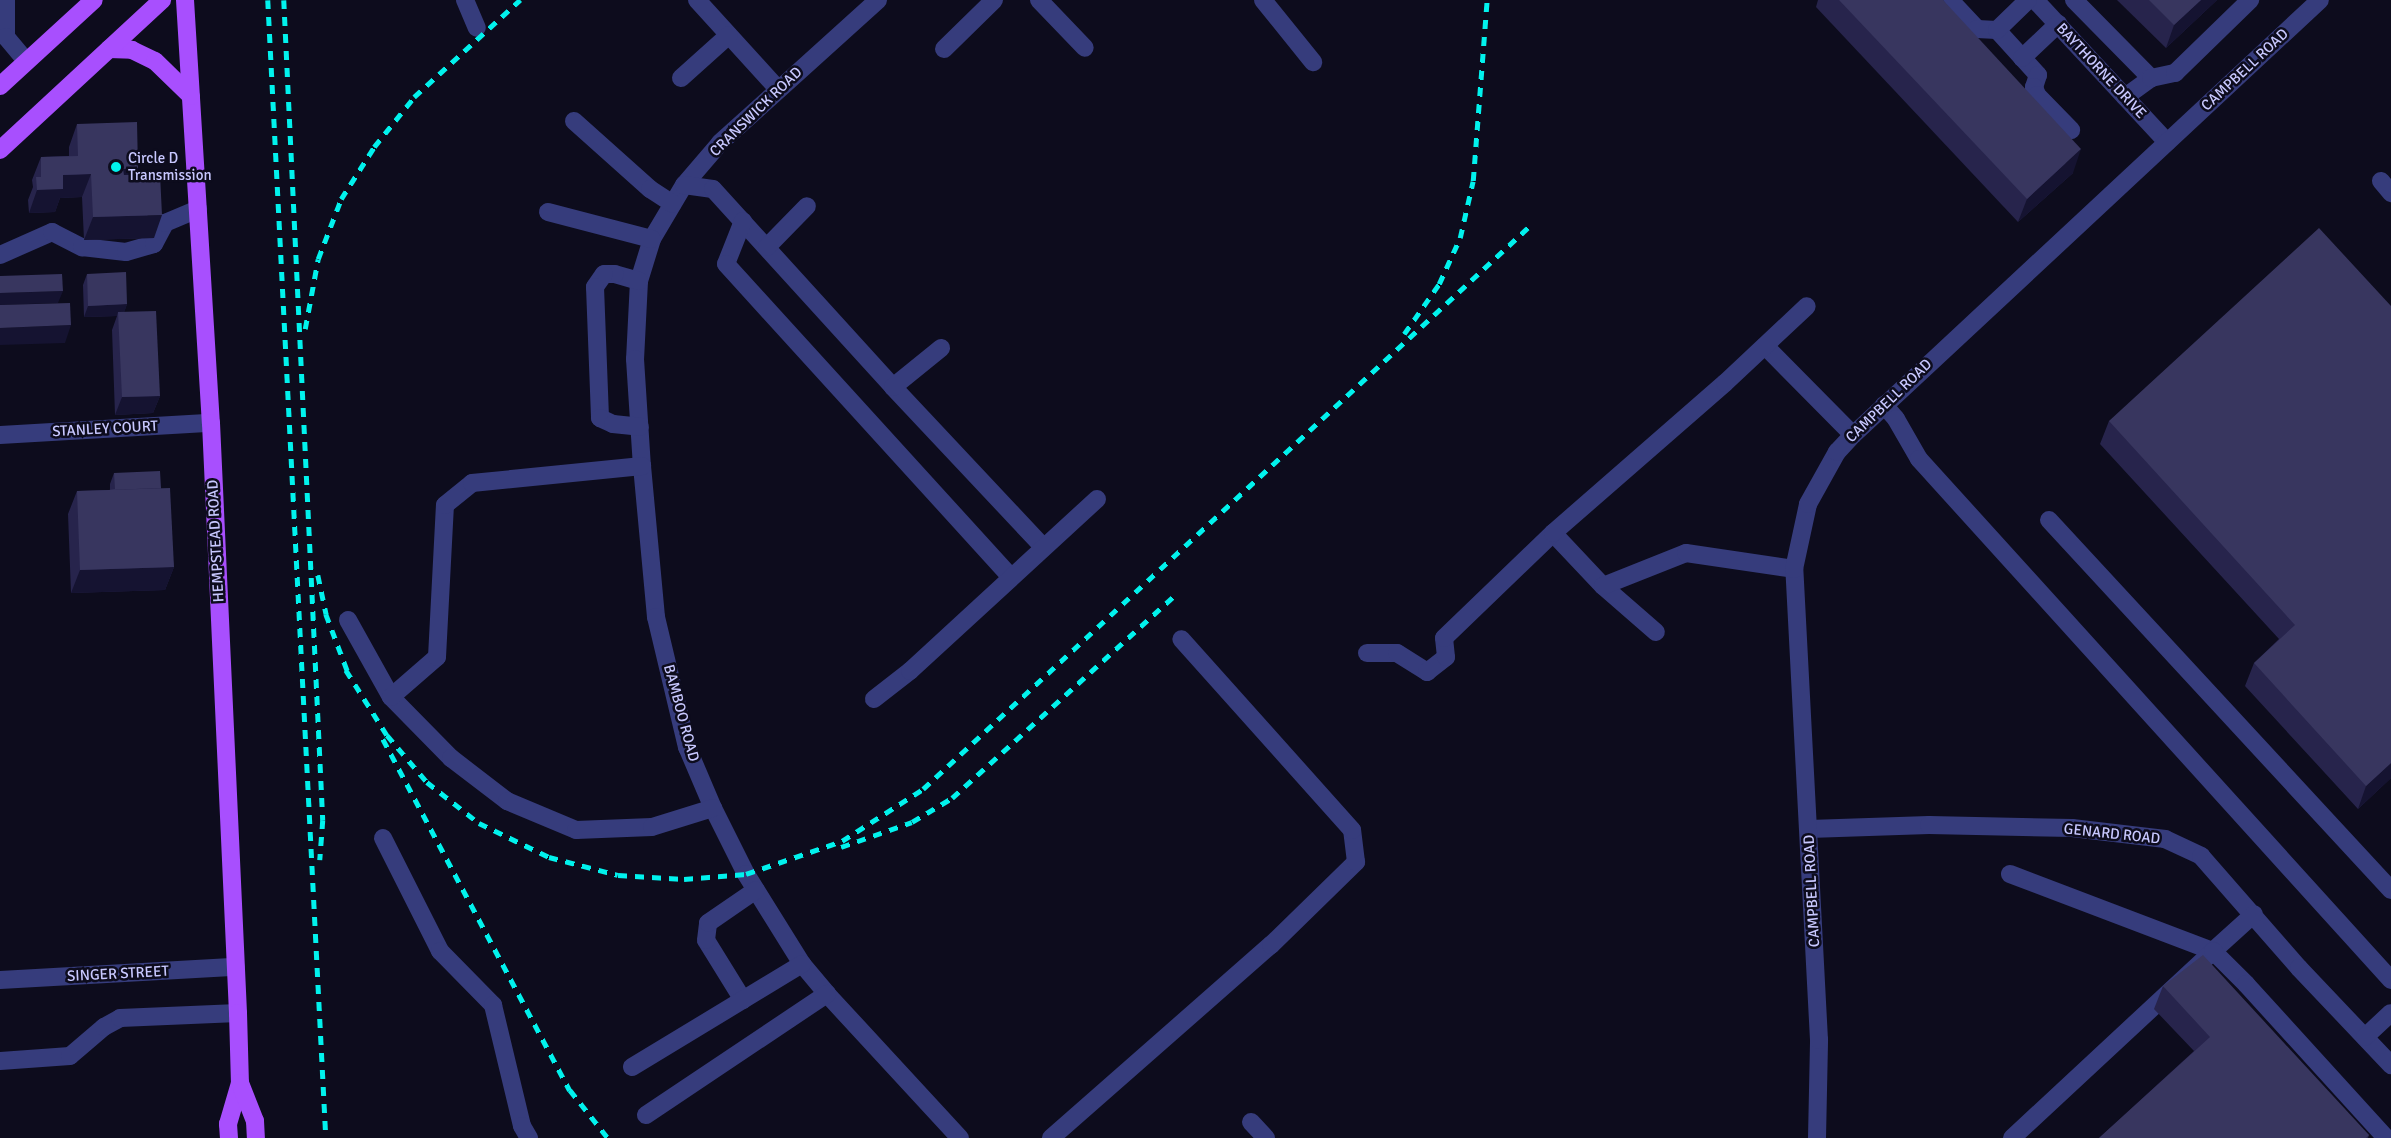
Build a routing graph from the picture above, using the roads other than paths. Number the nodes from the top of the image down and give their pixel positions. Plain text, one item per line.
1 (6, 0) edge
2 (94, 0) edge
3 (162, 0) edge
4 (185, 0) edge
5 (465, 0) edge
6 (697, 0) edge
7 (878, 0) edge
8 (994, 0) edge
9 (1039, 0) edge
10 (1263, 0) edge
11 (1950, 0) edge
12 (2074, 0) edge
13 (2250, 0) edge
14 (2320, 0) edge
15 (2036, 1) edge
16 (2058, 24) junction
17 (477, 28) dead end
18 (1997, 30) junction
19 (729, 35) junction
20 (1085, 48) dead end
21 (109, 49) junction
22 (944, 49) dead end
23 (2022, 58) junction
24 (26, 61) junction
25 (1313, 62) dead end
26 (681, 78) dead end
27 (2151, 78) junction
28 (0, 86) edge
29 (778, 89) junction
30 (191, 96) junction
31 (2125, 97) junction
32 (574, 121) dead end
33 (2071, 130) dead end
34 (2167, 142) junction
35 (0, 150) edge
36 (684, 185) junction
37 (673, 204) junction
38 (807, 206) dead end
39 (198, 209) junction
40 (548, 212) dead end
41 (743, 221) junction
42 (652, 239) junction
43 (767, 247) junction
44 (0, 255) edge
45 (639, 281) junction
46 (1807, 306) dead end
47 (1765, 346) junction
48 (940, 348) dead end
49 (893, 387) junction
50 (1884, 405) junction
51 (211, 423) junction
52 (640, 427) junction
53 (0, 435) edge
54 (1853, 435) junction
55 (642, 466) junction
56 (1097, 499) dead end
57 (2049, 520) dead end
58 (1553, 533) junction
59 (1043, 547) junction
60 (1794, 569) junction
61 (1011, 577) junction
62 (1602, 586) junction
63 (348, 620) dead end
64 (1656, 632) dead end
65 (1181, 639) dead end
66 (1368, 653) dead end
67 (391, 697) junction
68 (874, 699) dead end
69 (712, 808) junction
70 (1809, 829) junction
71 (383, 838) dead end
72 (2010, 874) dead end
73 (756, 890) junction
74 (2391, 890) edge
75 (2254, 914) junction
76 (2213, 951) junction
77 (802, 964) junction
78 (236, 967) junction
79 (2391, 980) edge
80 (0, 981) edge
81 (827, 994) junction
82 (743, 1000) junction
83 (238, 1013) junction
84 (2391, 1013) edge
85 (2365, 1037) junction
86 (0, 1061) edge
87 (2391, 1065) edge
88 (632, 1068) dead end
89 (240, 1083) junction
90 (646, 1116) dead end
91 (1251, 1122) dead end
92 (229, 1138) edge
93 (255, 1138) edge
94 (529, 1138) edge
95 (960, 1138) edge
96 (1051, 1138) edge
97 (1266, 1138) edge
98 (1817, 1138) edge
99 (2012, 1138) edge
100 (2386, 1138) edge

1 - 24 street
2 - 24 main road
3 - 21 main road
4 - 30 main road, HEMPSTEAD ROAD
5 - 17 street
6 - 19 street
7 - 29 street, CRANSWICK ROAD
8 - 22 street
9 - 20 street
10 - 25 street
11 - 18 street
12 - 27 street
13 - 27 street
14 - 34 street, CAMPBELL ROAD
15 - 16 street, BAYTHORNE DRIVE
15 - 18 street
16 - 23 street
16 - 31 street, BAYTHORNE DRIVE
18 - 23 street
19 - 26 street
19 - 29 street
21 - 30 main road
21 - 35 main road
23 - 33 street
24 - 28 main road
27 - 31 street
29 - 36 street, CRANSWICK ROAD
30 - 39 main road, HEMPSTEAD ROAD
31 - 34 street, BAYTHORNE DRIVE
32 - 37 street
34 - 50 street, CAMPBELL ROAD
36 - 37 street, CRANSWICK ROAD
36 - 41 street
37 - 42 street, CRANSWICK ROAD
38 - 43 street
39 - 44 street
39 - 51 main road, HEMPSTEAD ROAD
40 - 42 street
41 - 43 street
41 - 61 street
42 - 45 street, BAMBOO ROAD
43 - 49 street
45 - 52 street, BAMBOO ROAD
45 - 52 street
46 - 47 street
47 - 54 street
47 - 58 street
48 - 49 street
49 - 59 street
50 - 54 street, CAMPBELL ROAD
50 - 79 street
51 - 53 street, STANLEY COURT
51 - 78 main road, HEMPSTEAD ROAD
52 - 55 street, BAMBOO ROAD
54 - 60 street, CAMPBELL ROAD
55 - 67 street
55 - 69 street, BAMBOO ROAD
56 - 59 street
57 - 74 street
58 - 62 street
58 - 66 street
59 - 61 street
60 - 62 street
60 - 70 street, CAMPBELL ROAD
61 - 68 street
62 - 64 street
63 - 67 street
65 - 96 street
67 - 69 street
69 - 73 street, BAMBOO ROAD
70 - 75 street, GENARD ROAD
70 - 98 street, CAMPBELL ROAD
71 - 94 street
72 - 76 street
73 - 77 street, BAMBOO ROAD
73 - 82 street
75 - 76 street
75 - 85 street, GENARD ROAD
76 - 99 street
76 - 100 street
77 - 81 street, BAMBOO ROAD
77 - 82 street
78 - 80 street, SINGER STREET
78 - 83 main road, HEMPSTEAD ROAD
81 - 90 street
81 - 95 street, BAMBOO ROAD
82 - 88 street
83 - 86 street
83 - 89 main road, HEMPSTEAD ROAD
84 - 85 street
85 - 87 street, GENARD ROAD
89 - 92 main road, HEMPSTEAD ROAD
89 - 93 main road, HEMPSTEAD ROAD
91 - 97 street

